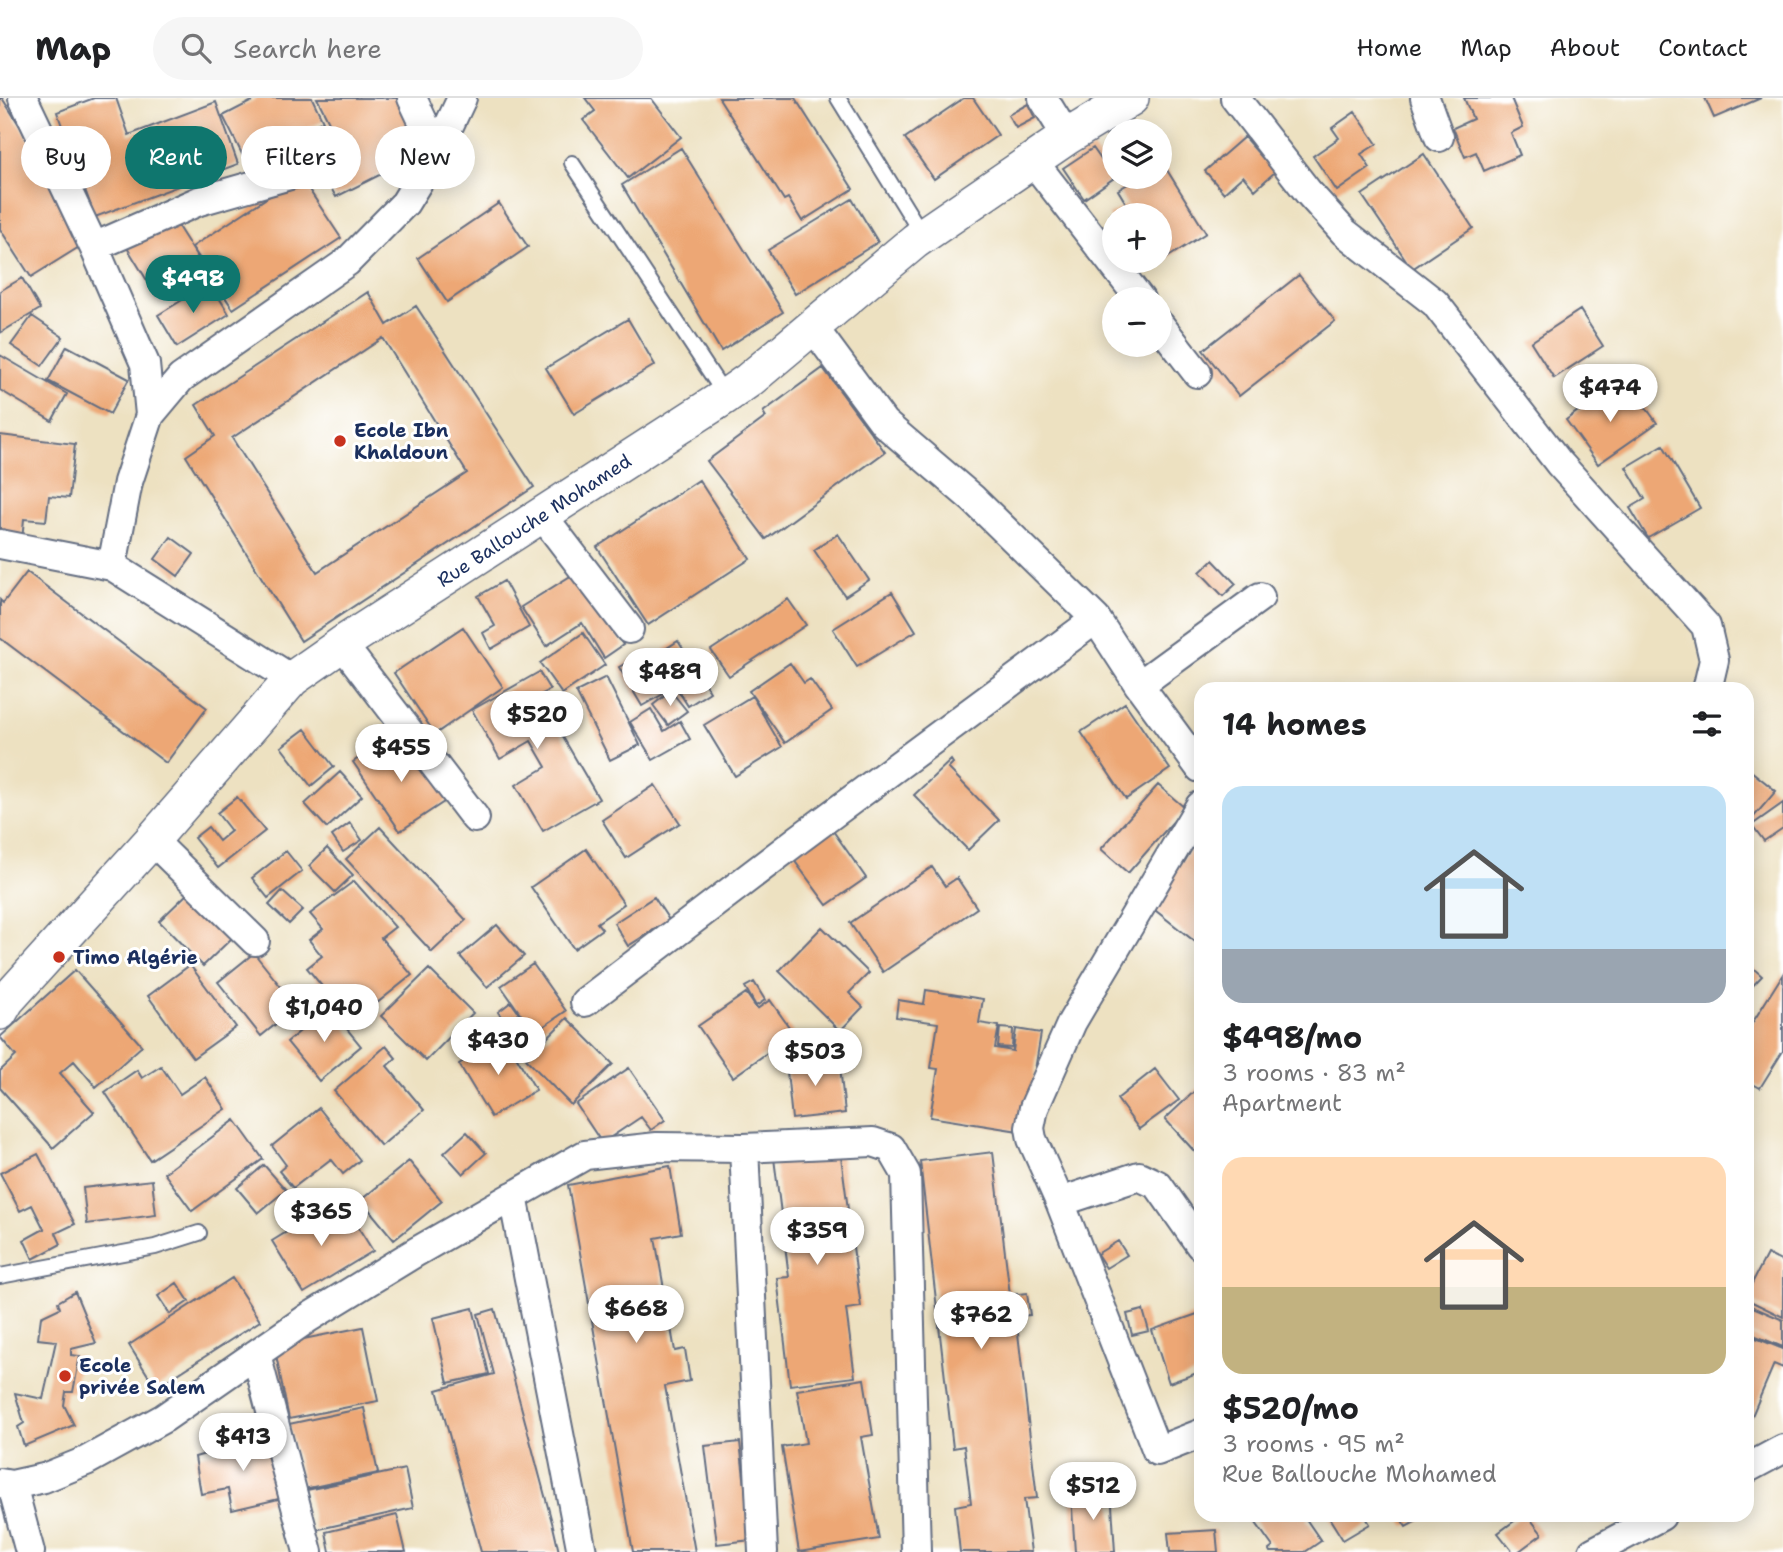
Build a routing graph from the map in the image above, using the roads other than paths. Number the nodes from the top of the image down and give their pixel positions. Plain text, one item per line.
1 (23, 98) edge
2 (412, 98) edge
3 (462, 98) edge
4 (838, 98) edge
5 (1043, 98) edge
6 (1131, 98) edge
7 (1235, 98) edge
8 (1425, 98) edge
9 (425, 126) edge
10 (449, 126) edge
11 (1067, 137) junction
12 (1439, 137) dead end
13 (1033, 161) junction
14 (572, 163) dead end
15 (241, 189) edge
16 (414, 189) edge
17 (923, 236) junction
18 (94, 247) junction
19 (1131, 287) edge
20 (813, 327) junction
21 (1172, 341) edge
22 (1197, 373) dead end
23 (726, 396) junction
24 (150, 415) junction
25 (542, 515) junction
26 (0, 544) edge
27 (112, 566) junction
28 (1260, 597) dead end
29 (1096, 619) junction
30 (629, 629) dead end
31 (342, 645) junction
32 (292, 679) junction
33 (1709, 682) edge
34 (1139, 685) junction
35 (1194, 760) edge
36 (1194, 816) edge
37 (475, 818) dead end
38 (152, 840) junction
39 (255, 941) dead end
40 (585, 1002) dead end
41 (0, 1012) edge
42 (744, 1148) junction
43 (513, 1196) junction
44 (1060, 1202) junction
45 (200, 1233) dead end
46 (1194, 1236) edge
47 (0, 1276) edge
48 (256, 1354) junction
49 (1194, 1436) edge
50 (1783, 1449) edge
51 (1754, 1465) edge
52 (6, 1484) edge
53 (1650, 1522) edge
54 (30, 1552) edge
55 (308, 1552) edge
56 (582, 1552) edge
57 (763, 1552) edge
58 (916, 1552) edge
59 (1594, 1552) edge

1 - 18 street
2 - 9 street
3 - 10 street
4 - 17 lane
5 - 11 street
6 - 11 street, Rue Ballouche Mohamed
7 - 33 street
8 - 12 street
11 - 13 street, Rue Ballouche Mohamed
13 - 17 street, Rue Ballouche Mohamed
13 - 19 street
14 - 23 lane
15 - 18 street
16 - 24 street
17 - 20 street, Rue Ballouche Mohamed
18 - 24 street
20 - 23 street, Rue Ballouche Mohamed
20 - 29 street
21 - 22 street
23 - 25 street, Rue Ballouche Mohamed
24 - 27 street
25 - 30 street
25 - 31 street, Rue Ballouche Mohamed
26 - 27 street
27 - 32 street
28 - 34 street
29 - 34 street
29 - 40 street
31 - 32 street, Rue Ballouche Mohamed
31 - 37 street
32 - 38 street, Rue Ballouche Mohamed
34 - 35 street
36 - 44 street
38 - 39 street
38 - 41 street, Rue Ballouche Mohamed
42 - 43 street
42 - 57 street
42 - 58 street
43 - 48 street
43 - 56 street
44 - 46 street
44 - 49 street
45 - 47 lane
48 - 52 street
48 - 55 street
50 - 51 street
52 - 54 street
53 - 59 street

